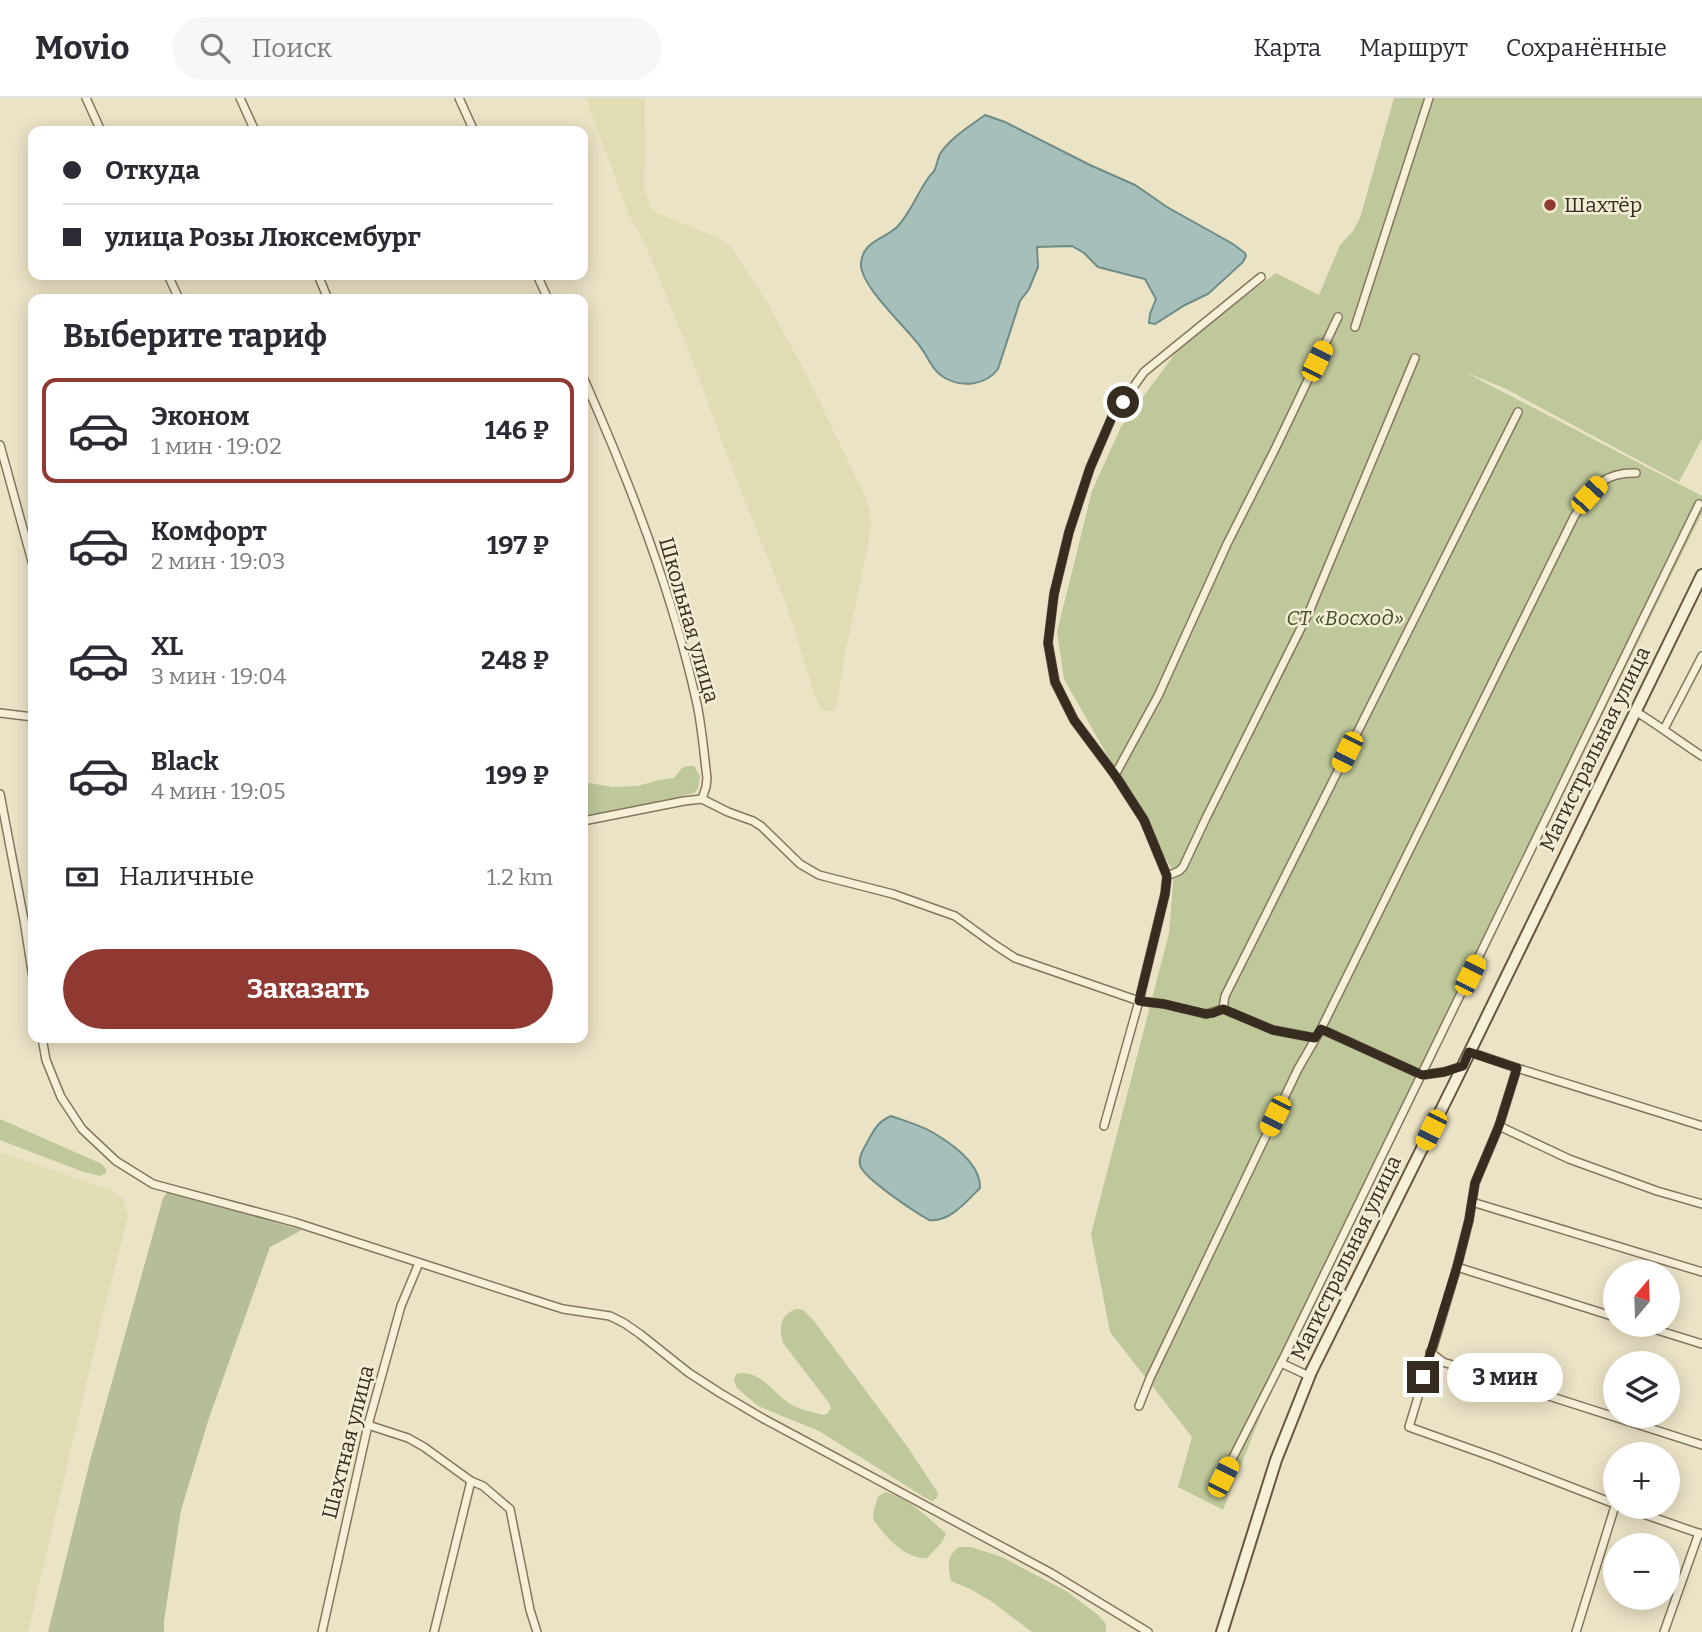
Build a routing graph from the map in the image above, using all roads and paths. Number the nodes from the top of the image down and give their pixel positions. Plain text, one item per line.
1 (86, 98) edge
2 (240, 98) edge
3 (459, 98) edge
4 (1429, 98) edge
5 (99, 126) edge
6 (253, 126) edge
7 (472, 126) edge
8 (1261, 277) dead end
9 (1338, 317) dead end
10 (1355, 327) dead end
11 (1415, 358) dead end
12 (588, 388) edge
13 (1518, 412) dead end
14 (0, 445) edge
15 (1636, 473) dead end
16 (1699, 504) dead end
17 (28, 547) edge
18 (1702, 575) edge
19 (1702, 656) edge
20 (1635, 712) junction
21 (0, 713) edge
22 (28, 716) edge
23 (1664, 729) junction
24 (1702, 756) edge
25 (1115, 775) junction
26 (0, 794) edge
27 (702, 799) junction
28 (588, 820) edge
29 (1167, 876) junction
30 (28, 948) edge
31 (1139, 1001) junction
32 (1223, 1009) junction
33 (1321, 1029) junction
34 (1315, 1038) junction
35 (43, 1043) edge
36 (1469, 1052) junction
37 (1463, 1066) junction
38 (1517, 1068) junction
39 (1422, 1075) junction
40 (1104, 1126) dead end
41 (1499, 1126) junction
42 (1702, 1126) edge
43 (1472, 1202) junction
44 (1702, 1204) edge
45 (419, 1262) junction
46 (1457, 1267) junction
47 (1702, 1272) edge
48 (1603, 1313) edge
49 (1680, 1337) edge
50 (1702, 1344) edge
51 (1430, 1352) junction
52 (1281, 1363) junction
53 (1309, 1376) junction
54 (1139, 1406) dead end
55 (368, 1425) junction
56 (1702, 1445) edge
57 (1223, 1477) dead end
58 (471, 1481) junction
59 (1603, 1500) edge
60 (1611, 1519) edge
61 (1658, 1519) edge
62 (1701, 1534) edge
63 (322, 1632) edge
64 (434, 1632) edge
65 (537, 1632) edge
66 (1148, 1632) edge
67 (1222, 1632) edge
68 (1576, 1632) edge
69 (1664, 1632) edge

1 - 5 street
2 - 6 street
3 - 7 street
4 - 10 street
8 - 25 street
9 - 25 street
11 - 29 street
12 - 27 street, Школьная улица
13 - 32 street
14 - 17 street
15 - 33 street
16 - 39 street
18 - 20 main road, Магистральная улица
19 - 23 street
20 - 23 street
20 - 36 main road, Магистральная улица
21 - 22 street
23 - 24 street
25 - 29 street
26 - 30 street
27 - 28 street
27 - 31 street
29 - 31 street
31 - 32 street
31 - 40 street
32 - 34 street
33 - 34 street
33 - 39 street
34 - 54 street
35 - 45 street
36 - 37 main road, Магистральная улица
36 - 38 street
37 - 39 street
37 - 53 main road, Магистральная улица
38 - 41 street
38 - 42 street
39 - 52 street
41 - 43 street
41 - 44 street
43 - 46 street
43 - 47 street
45 - 55 street, Шахтная улица
45 - 66 street
46 - 48 street
46 - 51 street
49 - 50 street
51 - 56 street
51 - 59 street
52 - 53 street
52 - 57 street
53 - 67 main road, Магистральная улица
55 - 58 street
55 - 63 street, Шахтная улица
58 - 64 street
58 - 65 street
60 - 68 street
61 - 62 street
62 - 69 street

